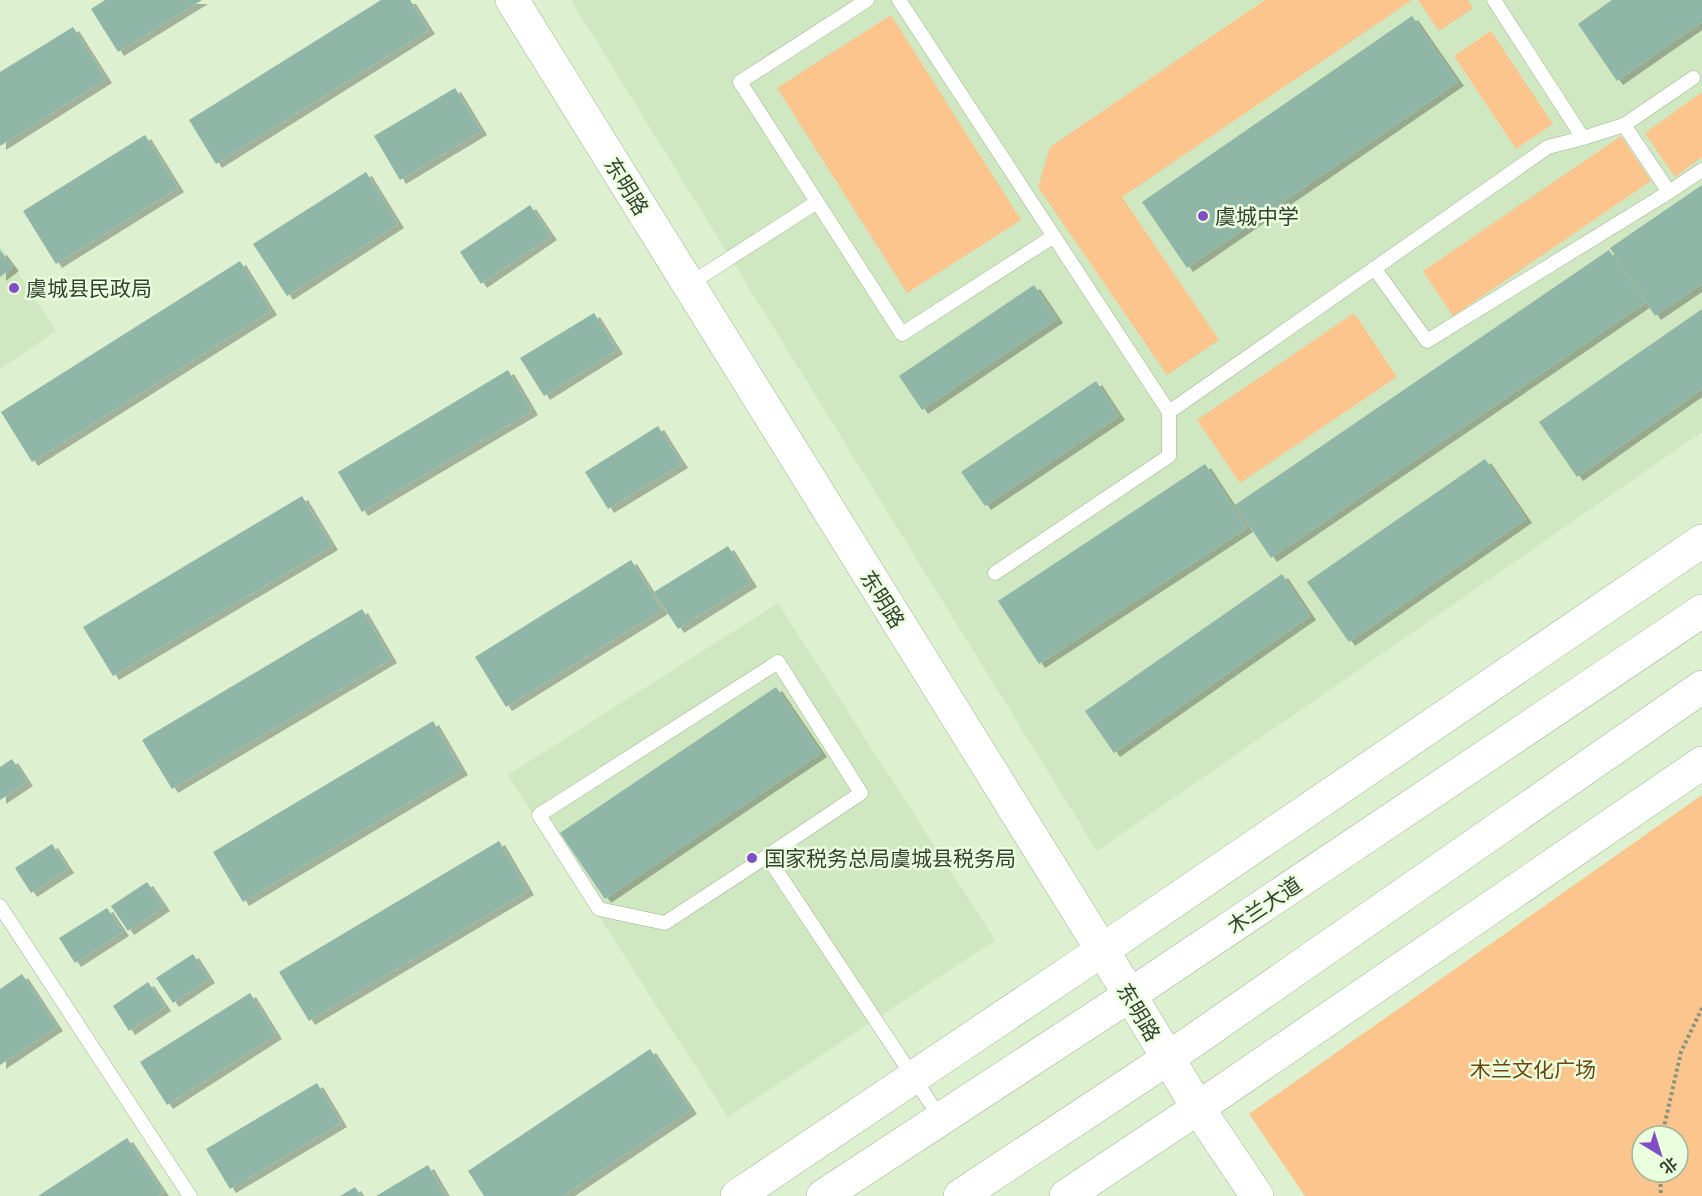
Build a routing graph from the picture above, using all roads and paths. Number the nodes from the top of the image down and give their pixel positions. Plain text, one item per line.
1 (512, 0) edge
2 (867, 0) edge
3 (899, 0) edge
4 (1494, 0) edge
5 (1693, 78) dead end
6 (1624, 125) junction
7 (1583, 138) junction
8 (1702, 170) edge
9 (1669, 192) junction
10 (817, 202) junction
11 (1054, 236) junction
12 (1374, 268) junction
13 (688, 285) junction
14 (1169, 412) junction
15 (1702, 541) edge
16 (995, 573) dead end
17 (1702, 611) edge
18 (1702, 687) edge
19 (1702, 763) edge
20 (767, 856) junction
21 (0, 906) edge
22 (1101, 951) junction
23 (1130, 995) junction
24 (1702, 1008) edge
25 (1167, 1059) junction
26 (913, 1078) junction
27 (1198, 1108) junction
28 (940, 1119) junction
29 (1665, 1124) edge
30 (190, 1196) edge
31 (737, 1196) edge
32 (824, 1196) edge
33 (960, 1196) edge
34 (1066, 1196) edge
35 (1257, 1196) edge

1 - 13 main road, 东明路
2 - 10 lane
3 - 11 lane
4 - 7 lane
5 - 6 lane
6 - 7 lane
6 - 9 lane
7 - 12 lane
8 - 9 lane
9 - 12 lane
10 - 11 lane
10 - 13 lane
11 - 14 lane
12 - 14 lane
13 - 22 main road, 东明路
14 - 16 lane
15 - 22 main road
17 - 23 main road, 木兰大道
18 - 25 main road
19 - 27 main road
20 - 20 lane
20 - 26 lane
21 - 30 lane
22 - 23 main road, 东明路
22 - 26 main road
23 - 25 main road, 东明路
23 - 28 main road, 木兰大道
24 - 29 path
25 - 27 main road, 东明路
25 - 33 main road
26 - 28 lane
26 - 31 main road
27 - 34 main road
27 - 35 main road, 东明路
28 - 32 main road, 木兰大道

